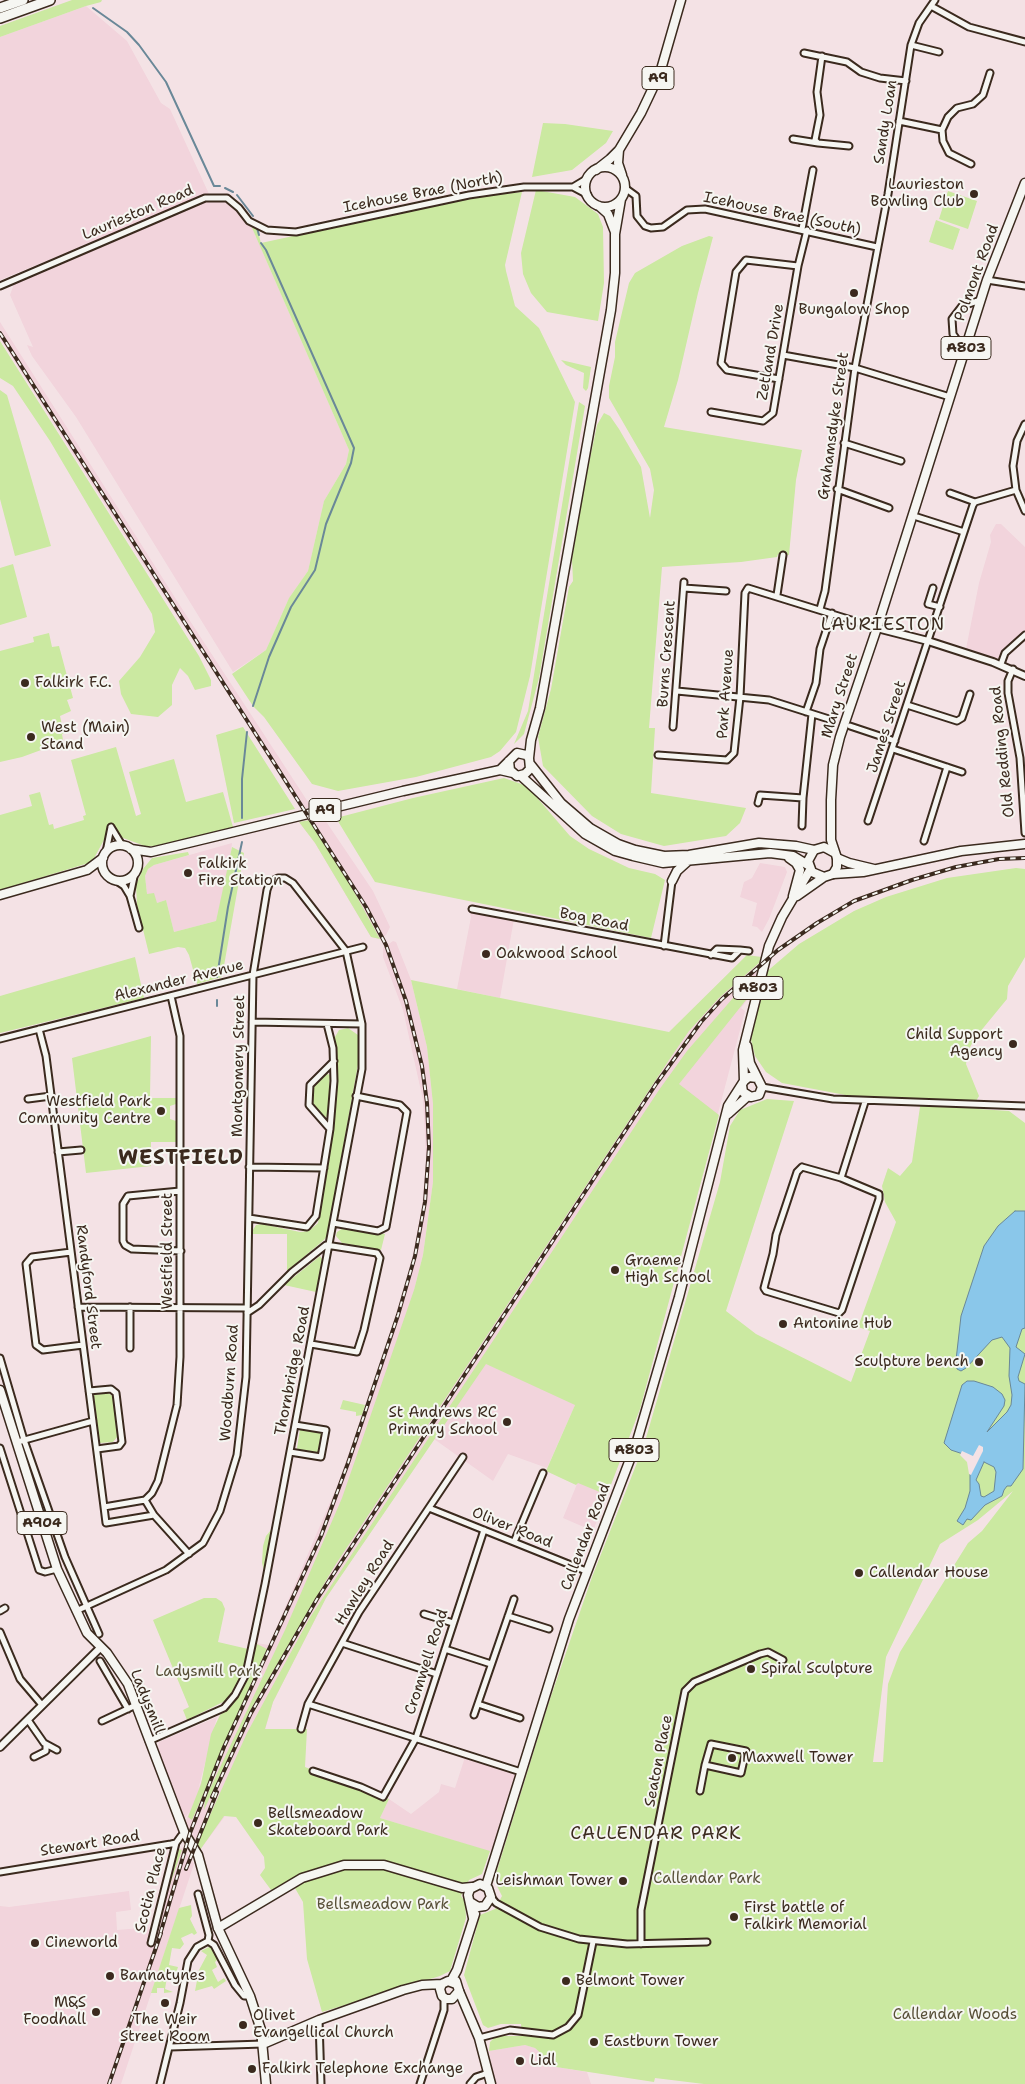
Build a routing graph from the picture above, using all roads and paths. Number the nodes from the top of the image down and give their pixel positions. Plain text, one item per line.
1 (23, 0) edge
2 (50, 0) edge
3 (681, 0) edge
4 (935, 0) edge
5 (931, 6) junction
6 (0, 8) edge
7 (0, 18) edge
8 (1025, 42) edge
9 (911, 45) junction
10 (939, 52) dead end
11 (804, 53) dead end
12 (822, 56) junction
13 (990, 73) dead end
14 (906, 81) junction
15 (899, 121) junction
16 (942, 130) junction
17 (793, 139) dead end
18 (818, 143) junction
19 (849, 146) dead end
20 (618, 150) junction
21 (971, 164) dead end
22 (596, 170) junction
23 (813, 170) dead end
24 (623, 177) junction
25 (588, 178) junction
26 (1025, 183) edge
27 (573, 187) junction
28 (625, 188) junction
29 (588, 195) junction
30 (621, 199) junction
31 (598, 205) junction
32 (805, 230) junction
33 (280, 232) joint
34 (615, 234) junction
35 (877, 247) junction
36 (798, 266) junction
37 (987, 280) junction
38 (0, 286) edge
39 (1025, 286) edge
40 (981, 300) junction
41 (965, 351) junction
42 (784, 355) junction
43 (855, 368) junction
44 (779, 379) junction
45 (950, 397) junction
46 (711, 412) dead end
47 (1025, 424) edge
48 (844, 443) junction
49 (901, 462) dead end
50 (837, 489) junction
51 (1016, 490) junction
52 (950, 493) dead end
53 (975, 502) junction
54 (890, 508) dead end
55 (1025, 511) edge
56 (915, 516) junction
57 (964, 532) junction
58 (783, 555) dead end
59 (933, 588) dead end
60 (726, 591) dead end
61 (777, 595) junction
62 (940, 607) junction
63 (820, 609) junction
64 (832, 613) junction
65 (878, 628) junction
66 (1025, 635) edge
67 (928, 641) junction
68 (1001, 664) junction
69 (1012, 669) junction
70 (1025, 676) edge
71 (677, 691) junction
72 (970, 694) dead end
73 (740, 698) junction
74 (908, 705) junction
75 (806, 712) junction
76 (812, 714) junction
77 (848, 725) junction
78 (673, 727) dead end
79 (531, 740) junction
80 (895, 741) junction
81 (893, 749) junction
82 (522, 753) junction
83 (658, 755) dead end
84 (509, 762) junction
85 (530, 762) junction
86 (947, 767) junction
87 (500, 770) junction
88 (962, 772) dead end
89 (513, 773) junction
90 (521, 776) junction
91 (803, 798) junction
92 (758, 803) dead end
93 (868, 821) dead end
94 (802, 826) dead end
95 (830, 831) junction
96 (1025, 833) edge
97 (924, 841) dead end
98 (1025, 844) edge
99 (122, 845) junction
100 (131, 849) junction
101 (817, 849) junction
102 (151, 852) junction
103 (105, 855) junction
104 (836, 856) junction
105 (791, 857) junction
106 (687, 862) junction
107 (663, 863) junction
108 (806, 865) junction
109 (87, 870) junction
110 (136, 870) junction
111 (880, 870) junction
112 (833, 874) junction
113 (112, 878) junction
114 (824, 878) junction
115 (672, 882) junction
116 (0, 895) edge
117 (130, 896) junction
118 (793, 900) junction
119 (788, 907) junction
120 (472, 909) dead end
121 (139, 928) dead end
122 (664, 946) junction
123 (363, 947) dead end
124 (740, 950) junction
125 (346, 951) junction
126 (748, 951) dead end
127 (711, 955) junction
128 (253, 975) junction
129 (171, 996) junction
130 (252, 1022) junction
131 (327, 1024) junction
132 (362, 1024) junction
133 (39, 1030) junction
134 (747, 1037) junction
135 (0, 1040) edge
136 (334, 1061) junction
137 (757, 1078) junction
138 (743, 1083) junction
139 (762, 1087) junction
140 (51, 1096) junction
141 (356, 1096) junction
142 (748, 1096) junction
143 (28, 1099) dead end
144 (865, 1102) junction
145 (1025, 1106) edge
146 (724, 1120) junction
147 (330, 1129) junction
148 (81, 1150) dead end
149 (58, 1152) junction
150 (250, 1167) junction
151 (324, 1168) junction
152 (841, 1178) junction
153 (180, 1191) junction
154 (249, 1218) junction
155 (333, 1223) junction
156 (329, 1244) junction
157 (181, 1251) junction
158 (71, 1252) junction
159 (78, 1307) junction
160 (130, 1307) junction
161 (181, 1308) junction
162 (247, 1310) junction
163 (311, 1344) junction
164 (83, 1346) junction
165 (130, 1348) dead end
166 (0, 1358) edge
167 (89, 1391) junction
168 (1, 1393) edge
169 (10, 1394) junction
170 (93, 1420) junction
171 (295, 1425) junction
172 (20, 1441) junction
173 (0, 1448) edge
174 (97, 1449) junction
175 (290, 1452) junction
176 (463, 1457) dead end
177 (544, 1473) dead end
178 (145, 1500) junction
179 (104, 1507) junction
180 (429, 1508) junction
181 (154, 1515) junction
182 (484, 1530) junction
183 (514, 1542) junction
184 (189, 1554) junction
185 (57, 1568) junction
186 (586, 1571) junction
187 (514, 1599) dead end
188 (85, 1606) junction
189 (76, 1610) junction
190 (424, 1614) dead end
191 (508, 1616) junction
192 (453, 1623) junction
193 (549, 1630) dead end
194 (0, 1632) edge
195 (99, 1634) dead end
196 (342, 1643) junction
197 (101, 1647) junction
198 (445, 1649) junction
199 (784, 1660) dead end
200 (100, 1661) dead end
201 (491, 1664) junction
202 (437, 1674) junction
203 (308, 1704) junction
204 (478, 1704) junction
205 (42, 1705) junction
206 (136, 1705) junction
207 (128, 1708) junction
208 (474, 1715) dead end
209 (520, 1718) dead end
210 (28, 1720) junction
211 (102, 1721) dead end
212 (301, 1729) dead end
213 (416, 1738) junction
214 (149, 1741) junction
215 (46, 1744) junction
216 (0, 1748) edge
217 (57, 1750) dead end
218 (34, 1757) dead end
219 (705, 1765) junction
220 (313, 1771) dead end
221 (160, 1772) junction
222 (521, 1772) junction
223 (700, 1791) dead end
224 (178, 1840) junction
225 (202, 1866) junction
226 (0, 1872) edge
227 (479, 1886) junction
228 (462, 1888) junction
229 (198, 1894) dead end
230 (469, 1899) junction
231 (489, 1903) junction
232 (473, 1918) junction
233 (218, 1928) junction
234 (208, 1941) junction
235 (593, 1942) junction
236 (707, 1942) dead end
237 (151, 1943) dead end
238 (641, 1944) junction
239 (455, 1990) junction
240 (442, 1991) junction
241 (250, 1996) junction
242 (253, 2006) junction
243 (444, 2010) junction
244 (319, 2020) junction
245 (288, 2032) junction
246 (277, 2037) junction
247 (479, 2038) junction
248 (263, 2044) junction
249 (170, 2047) junction
250 (264, 2056) junction
251 (488, 2073) junction
252 (160, 2084) edge
253 (266, 2084) edge
254 (321, 2084) edge
255 (420, 2084) edge
256 (470, 2084) edge
257 (491, 2084) edge

1 - 6 highway
2 - 7 highway
3 - 20 main road, A9
4 - 5 street, Sandy Loan
5 - 8 street
5 - 9 street, Sandy Loan
9 - 10 street
9 - 14 street, Sandy Loan
11 - 12 street
12 - 14 street
12 - 18 street
13 - 16 street
14 - 15 street, Sandy Loan
15 - 16 street
15 - 35 street, Sandy Loan
16 - 21 street
17 - 18 street
18 - 19 street
20 - 22 main road, A9
20 - 24 main road
22 - 24 main road
22 - 25 main road
23 - 32 street, Zetland Drive
24 - 28 main road
25 - 27 street
25 - 29 main road
26 - 37 main road, Polmont Road / A803
27 - 29 street, Icehouse Brae (North)
27 - 33 street, Icehouse Brae (North)
28 - 30 main road
28 - 32 street, Icehouse Brae (South)
29 - 31 main road
30 - 31 main road
30 - 34 main road
31 - 34 main road
32 - 35 street, Icehouse Brae (South)
32 - 36 street, Zetland Drive
33 - 38 street, Laurieston Road
34 - 79 main road
35 - 43 street, Grahamsdyke Street
36 - 42 street, Zetland Drive
36 - 44 street
37 - 39 street
37 - 40 main road, Polmont Road / A803
40 - 41 main road, Polmont Road / A803
40 - 41 street
41 - 45 main road, Polmont Road / A803
42 - 43 street
42 - 44 street, Zetland Drive
43 - 45 street
43 - 48 street, Grahamsdyke Street
44 - 46 street, Zetland Drive
45 - 56 main road, Polmont Road / A803
47 - 51 street
48 - 49 street
48 - 50 street, Grahamsdyke Street
50 - 54 street
50 - 63 street, Grahamsdyke Street
51 - 53 street
51 - 55 street
52 - 53 street
53 - 57 street, James Street
56 - 57 street
56 - 65 main road, Mary Street / A803
57 - 62 street, James Street
58 - 61 street
59 - 62 street
60 - 71 street, Burns Crescent
61 - 63 street
61 - 73 street, Park Avenue
62 - 67 street, James Street
63 - 64 street
64 - 65 street
64 - 75 street
65 - 67 street
65 - 77 main road, Mary Street / A803
66 - 68 street
67 - 68 street
67 - 74 street, James Street
68 - 69 street
69 - 70 street
69 - 96 street, Old Redding Road
71 - 73 street
71 - 78 street, Burns Crescent
72 - 74 street
73 - 75 street
73 - 83 street, Park Avenue
74 - 80 street, James Street
75 - 76 street
76 - 77 street
76 - 91 street
77 - 80 street
77 - 95 main road, Mary Street / A803
79 - 82 main road
79 - 85 main road
80 - 81 street, James Street
81 - 86 street
81 - 93 street, James Street
82 - 84 main road
82 - 85 main road
84 - 87 main road, A9
84 - 89 main road
85 - 90 main road
85 - 101 main road
86 - 88 street
86 - 97 street
87 - 89 main road, A9
87 - 102 main road, A9
89 - 90 main road
90 - 107 main road
91 - 92 street
91 - 94 street
95 - 101 main road, A803
95 - 104 main road, Mary Street / A803
98 - 111 main road
99 - 100 main road
99 - 103 main road
99 - 103 street
100 - 102 main road, A9
100 - 110 main road
101 - 104 main road
101 - 108 main road, A803
102 - 110 main road
103 - 109 main road
103 - 113 main road
104 - 111 main road
104 - 112 main road, A803
105 - 106 main road
105 - 108 main road
105 - 119 main road
106 - 107 main road
106 - 115 main road
107 - 115 main road
108 - 114 main road
108 - 118 main road, A803
109 - 113 main road
109 - 116 main road
110 - 113 main road
110 - 117 street
111 - 112 main road
112 - 114 main road, A803
113 - 117 street
114 - 118 main road, A803
115 - 122 street
117 - 121 street
118 - 119 main road, A803
119 - 134 main road, A803
120 - 122 street, Bog Road
122 - 127 street, Bog Road
123 - 125 street, Alexander Avenue
124 - 126 street, Bog Road
124 - 127 street, Bog Road
124 - 127 street, Bog Road
125 - 128 street, Alexander Avenue
125 - 128 street, Montgomery Street
125 - 132 street, Thornbridge Road
128 - 129 street, Alexander Avenue
128 - 130 street, Montgomery Street
129 - 133 street, Alexander Avenue
129 - 153 street, Westfield Street
130 - 131 street
130 - 150 street, Montgomery Street
131 - 132 street
131 - 136 street
132 - 141 street, Thornbridge Road
133 - 135 street, Alexander Avenue
133 - 140 street, Randyford Street
134 - 137 main road, A803
134 - 138 main road, A803
136 - 147 street
136 - 147 street
137 - 138 main road
137 - 139 main road, A803
138 - 142 main road, A803
138 - 146 main road, Callendar Road / A803
139 - 142 main road, A803
139 - 144 street
140 - 143 street
140 - 149 street, Randyford Street
141 - 155 street, Thornbridge Road
141 - 155 street
142 - 146 main road, Callendar Road / A803
144 - 145 street
144 - 152 street
146 - 186 main road, Callendar Road / A803
147 - 151 street
148 - 149 street
149 - 158 street, Randyford Street
150 - 151 street
150 - 154 street, Montgomery Street
151 - 154 street
152 - 152 street
153 - 157 street, Westfield Street
153 - 157 street
154 - 162 street, Montgomery Street
155 - 156 street, Thornbridge Road
156 - 162 street, Woodburn Road
156 - 163 street, Thornbridge Road
156 - 163 street
157 - 161 street, Westfield Street
158 - 159 street, Randyford Street
158 - 164 street
159 - 160 street
159 - 164 street, Randyford Street
160 - 161 street
160 - 165 street
161 - 162 street
161 - 178 street, Westfield Street
162 - 184 street, Woodburn Road
163 - 171 street, Thornbridge Road
164 - 167 street, Randyford Street
166 - 169 street
167 - 170 street, Randyford Street
167 - 174 street
168 - 169 street
168 - 172 main road, A904
169 - 172 street
170 - 172 street
170 - 174 street, Randyford Street
171 - 175 street, Thornbridge Road
171 - 175 street
172 - 185 main road, A904
172 - 188 street
173 - 185 street
174 - 179 street, Randyford Street
175 - 214 street, Thornbridge Road
176 - 180 street, Hawley Road
177 - 183 street
178 - 179 street
178 - 181 street
179 - 181 street
180 - 182 street, Oliver Road
180 - 196 street, Hawley Road
181 - 184 street
182 - 183 street, Oliver Road
182 - 192 street, Cromwell Road
183 - 186 street, Oliver Road
184 - 188 street, Woodburn Road
185 - 189 main road, A904
186 - 222 main road, Callendar Road / A803
187 - 191 street
188 - 189 street, Woodburn Road
188 - 195 street
189 - 197 main road, A904
190 - 192 street
191 - 193 street
191 - 201 street
192 - 198 street, Cromwell Road
194 - 205 street
196 - 202 street
196 - 203 street, Hawley Road
197 - 205 street
197 - 206 main road, Ladysmill / A904
198 - 201 street
198 - 202 street, Cromwell Road
199 - 238 street, Seaton Place
200 - 207 street
201 - 204 street
202 - 213 street, Cromwell Road
203 - 212 street, Hawley Road
203 - 213 street
204 - 208 street
204 - 209 street
205 - 210 street
206 - 207 street
206 - 214 main road, Ladysmill / A904
207 - 211 street
210 - 215 street
210 - 216 street
213 - 220 street, Cromwell Road
213 - 222 street
214 - 221 main road, Ladysmill / A904
215 - 217 street
215 - 218 street
219 - 219 street
219 - 223 street
221 - 224 main road, Ladysmill / A904
221 - 225 main road, Ladysmill / A904
222 - 227 main road, Callendar Road / A803
224 - 225 main road, A904
224 - 226 street, Stewart Road
224 - 237 street, Scotia Place
225 - 233 main road, A904
227 - 228 main road
227 - 230 main road, A803
227 - 231 main road
228 - 230 main road
228 - 233 main road
229 - 234 street
230 - 231 main road
230 - 232 main road
231 - 232 main road
231 - 235 street
232 - 239 main road
233 - 241 main road, A904
234 - 241 street
234 - 249 street
235 - 238 street
235 - 247 street
236 - 238 street
239 - 240 main road
239 - 240 main road
239 - 243 street
239 - 247 main road
240 - 243 street
240 - 244 main road
241 - 242 main road, A904
242 - 246 main road, A904
242 - 248 main road, A904
243 - 255 street
244 - 245 main road
244 - 254 street
245 - 246 main road
245 - 250 main road
246 - 248 main road
247 - 251 main road
248 - 249 street
248 - 250 main road
249 - 252 street
250 - 253 main road
251 - 256 street
251 - 257 main road

